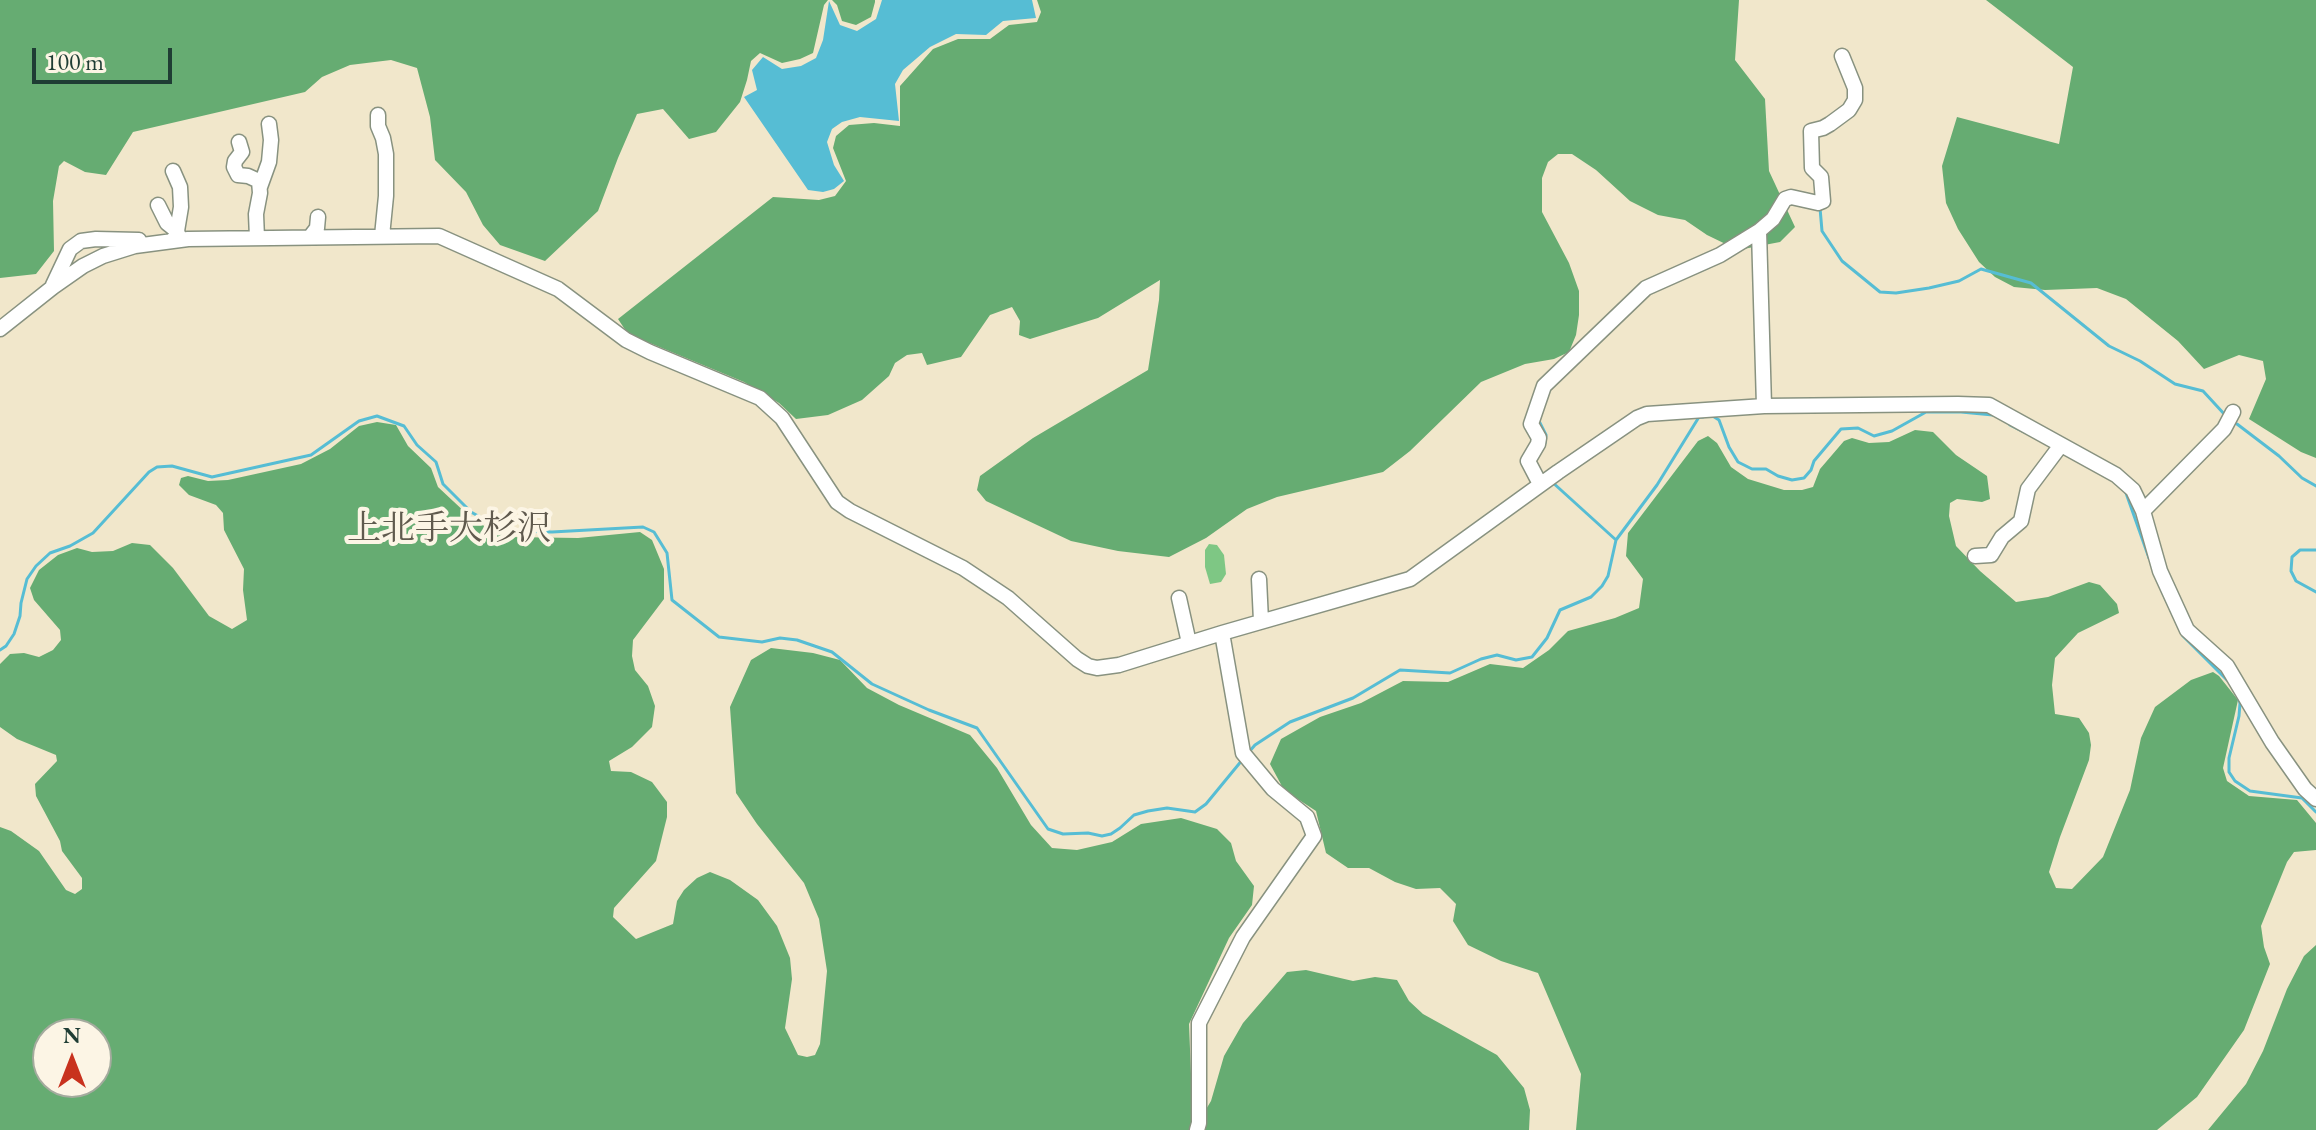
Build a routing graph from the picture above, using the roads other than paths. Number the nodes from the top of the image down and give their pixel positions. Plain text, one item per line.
1 (1842, 56) dead end
2 (378, 115) dead end
3 (269, 124) dead end
4 (239, 142) dead end
5 (173, 171) dead end
6 (260, 187) junction
7 (158, 205) dead end
8 (318, 217) dead end
9 (1759, 231) junction
10 (178, 236) junction
11 (382, 236) junction
12 (310, 237) junction
13 (257, 238) junction
14 (53, 287) junction
15 (0, 329) edge
16 (1764, 406) junction
17 (2233, 412) dead end
18 (2059, 448) junction
19 (1540, 484) junction
20 (2143, 511) junction
21 (1975, 556) dead end
22 (1259, 579) dead end
23 (1179, 598) dead end
24 (1261, 621) junction
25 (1222, 633) junction
26 (1189, 643) junction
27 (2316, 799) edge
28 (1197, 1130) edge

1 - 9 street
2 - 11 street
3 - 6 street
4 - 6 street
5 - 10 street
6 - 13 street
7 - 10 street
8 - 12 street
9 - 16 street
9 - 19 street
10 - 13 street
10 - 14 street
10 - 14 street
11 - 12 street
11 - 26 street
12 - 13 street
14 - 15 street
16 - 18 street
16 - 19 street
17 - 20 street
18 - 20 street
18 - 21 street
19 - 24 street
20 - 27 street
22 - 24 street
23 - 26 street
24 - 25 street
25 - 26 street
25 - 28 street

